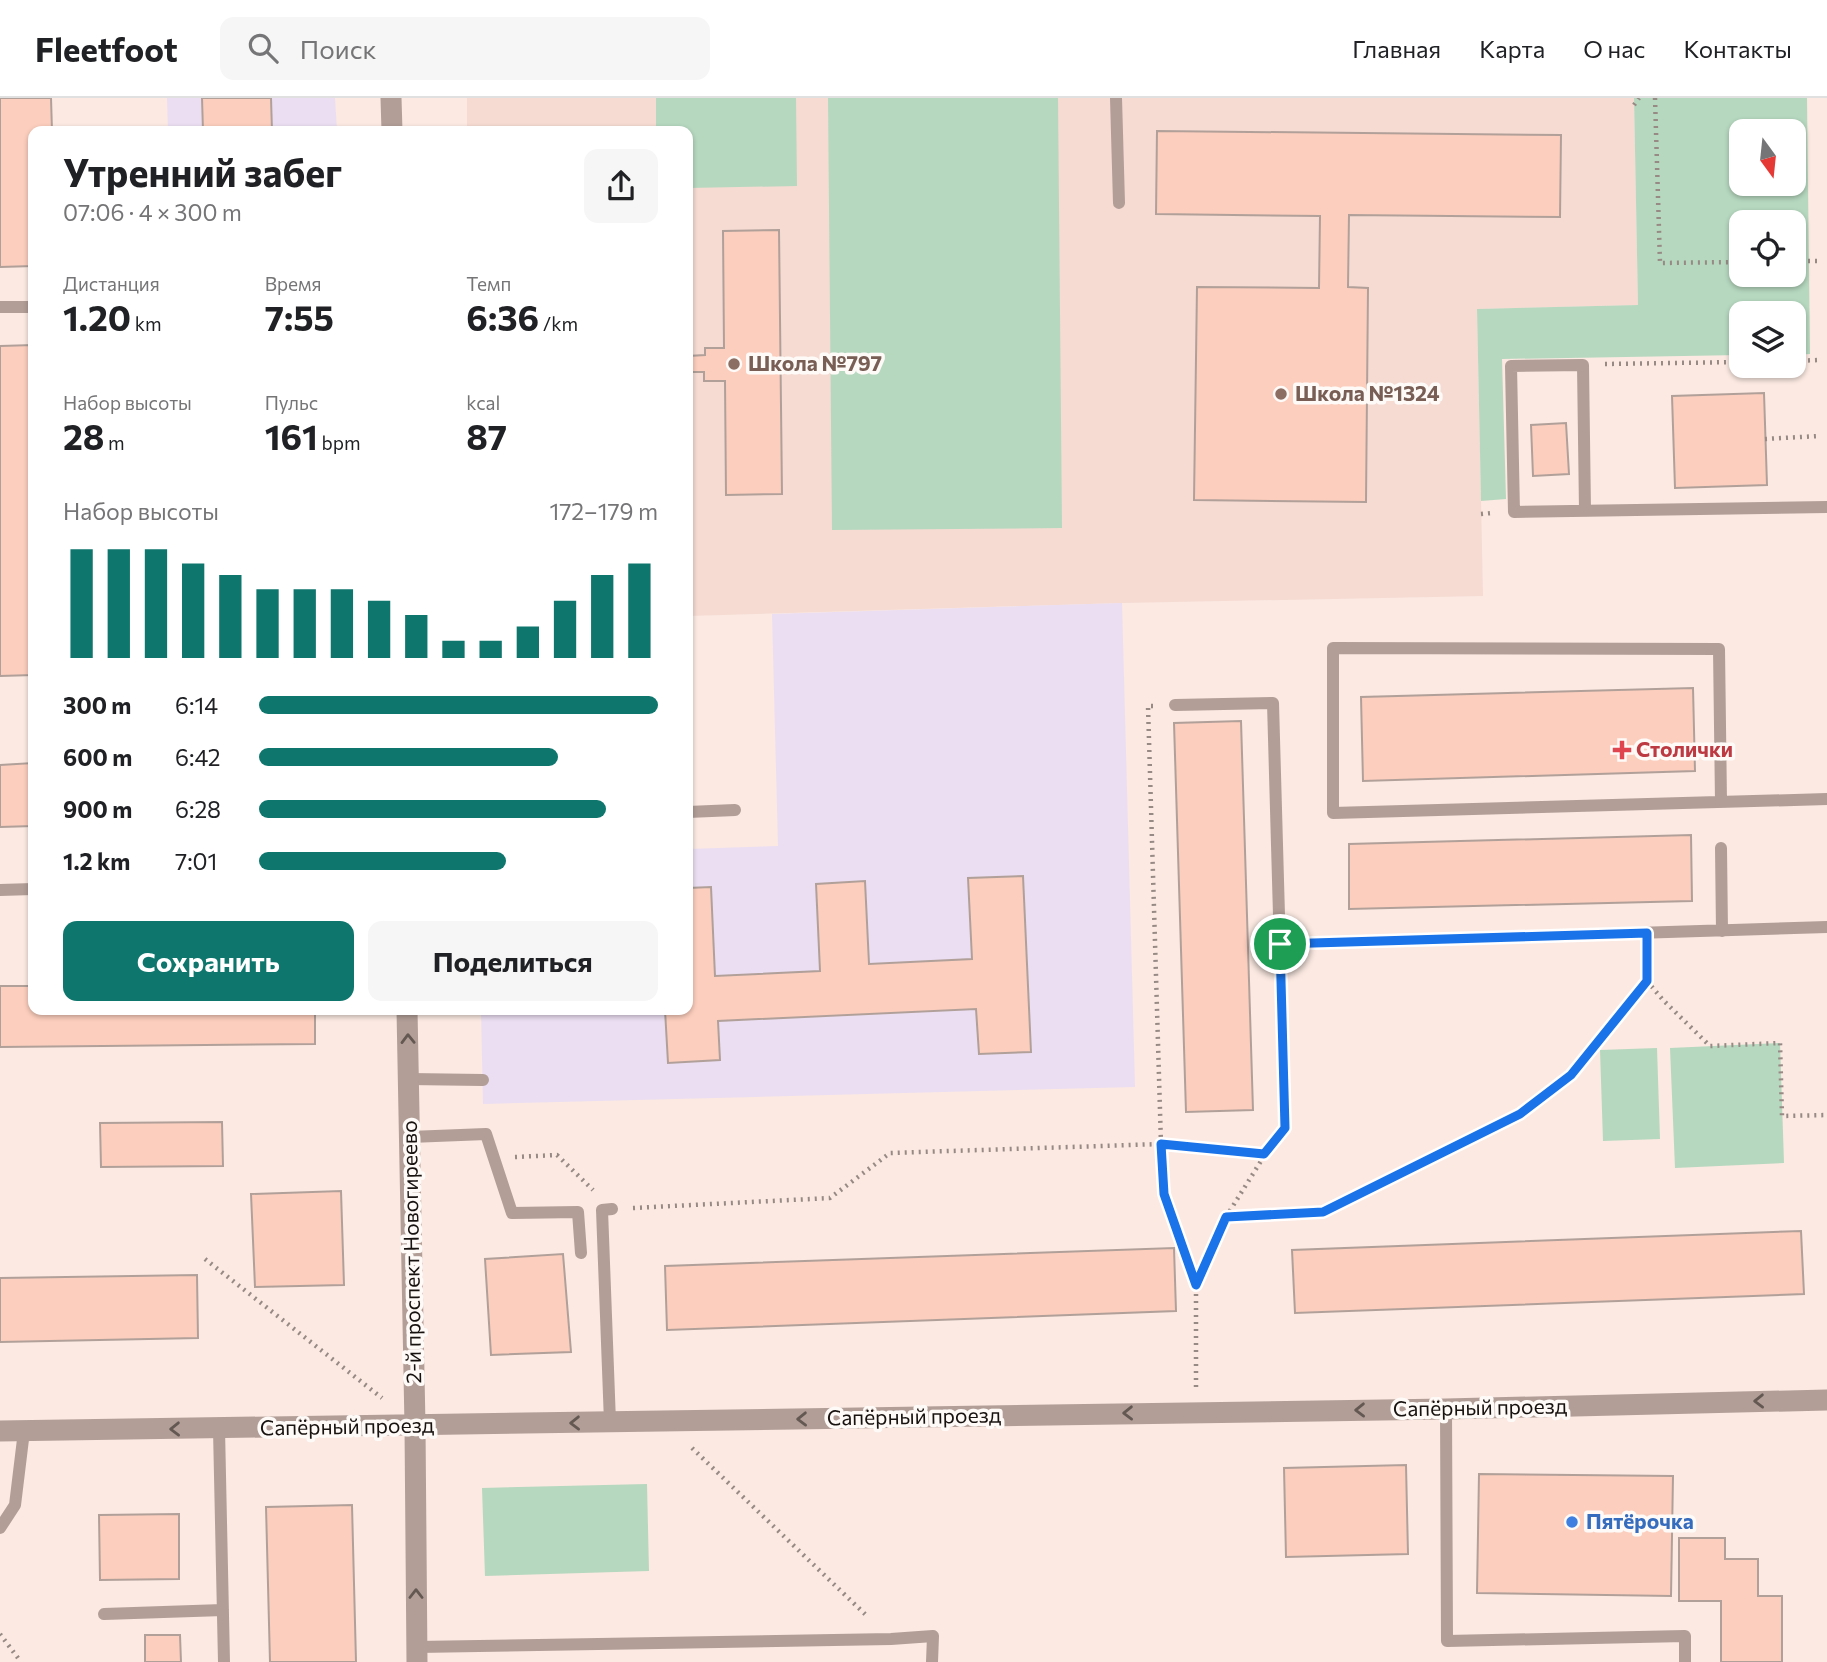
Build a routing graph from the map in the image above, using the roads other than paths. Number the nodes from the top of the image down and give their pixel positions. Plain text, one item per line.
1 (391, 98) edge
2 (1116, 98) edge
3 (391, 126) edge
4 (1119, 203) dead end
5 (0, 307) edge
6 (28, 307) edge
7 (1827, 507) edge
8 (1585, 511) junction
9 (1175, 705) road end
10 (1827, 799) edge
11 (1721, 802) junction
12 (735, 810) dead end
13 (693, 812) edge
14 (1721, 848) dead end
15 (28, 889) edge
16 (0, 890) edge
17 (1827, 927) edge
18 (1722, 930) junction
19 (1280, 944) junction
20 (407, 1015) edge
21 (409, 1079) junction
22 (482, 1080) dead end
23 (1285, 1128) road end
24 (410, 1137) junction
25 (611, 1209) road end
26 (580, 1253) dead end
27 (1827, 1400) edge
28 (1446, 1409) junction
29 (610, 1422) junction
30 (415, 1426) junction
31 (219, 1429) junction
32 (0, 1431) edge
33 (24, 1431) junction
34 (0, 1528) edge
35 (223, 1611) junction
36 (104, 1614) dead end
37 (417, 1654) edge
38 (224, 1662) edge
39 (932, 1662) edge
40 (1685, 1662) edge

1 - 3 street
2 - 4 lane
5 - 6 lane
7 - 8 lane
8 - 8 lane
9 - 19 lane
10 - 11 lane
11 - 11 lane
12 - 13 lane
14 - 18 lane
15 - 16 lane
17 - 18 lane
18 - 19 lane
19 - 23 lane
21 -> 20 street, 2-й проспект Новогиреево
21 - 22 lane
21 - 24 street, 2-й проспект Новогиреево
24 - 26 lane
24 - 30 street, 2-й проспект Новогиреево
25 - 29 lane
27 -> 28 street, Сапёрный проезд
28 -> 29 street, Сапёрный проезд
28 - 40 lane
29 -> 30 street, Сапёрный проезд
30 - 31 street, Сапёрный проезд
37 -> 30 street, 2-й проспект Новогиреево
31 -> 33 street, Сапёрный проезд
31 - 35 lane
32 - 33 street, Сапёрный проезд
33 - 34 lane
35 - 36 lane
35 - 38 lane
37 - 39 lane

